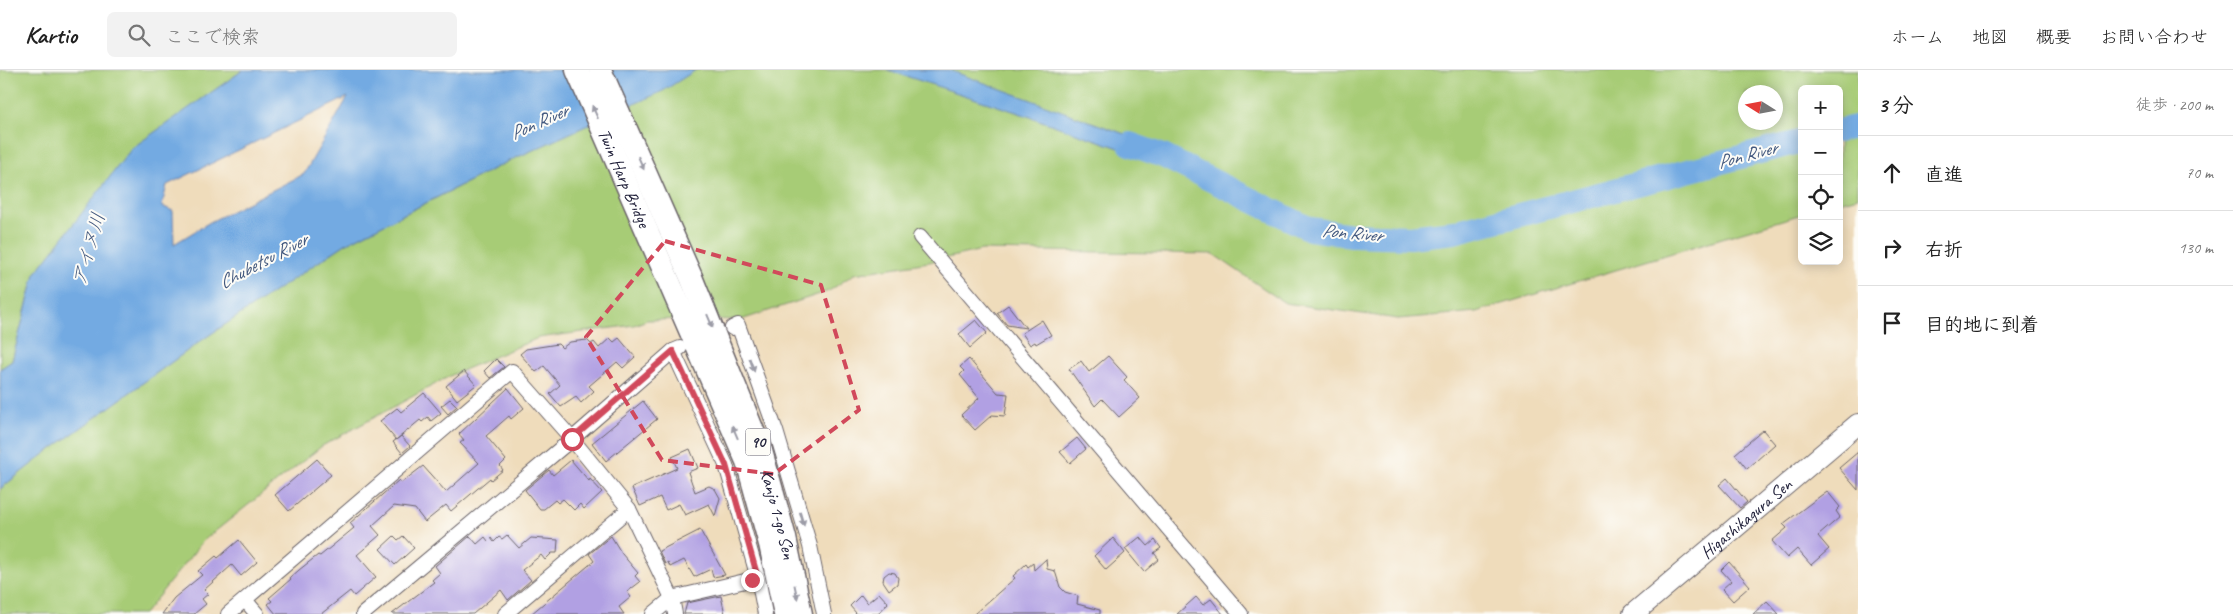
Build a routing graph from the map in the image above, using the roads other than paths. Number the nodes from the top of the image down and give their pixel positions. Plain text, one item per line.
1 (577, 70) edge
2 (600, 70) edge
3 (920, 237) dead end
4 (681, 281) junction
5 (732, 328) dead end
6 (1858, 424) edge
7 (572, 439) junction
8 (629, 509) junction
9 (758, 578) junction
10 (672, 598) junction
11 (245, 600) junction
12 (228, 614) edge
13 (258, 614) edge
14 (364, 614) edge
15 (505, 614) edge
16 (653, 614) edge
17 (675, 614) edge
18 (765, 614) edge
19 (785, 614) edge
20 (801, 614) edge
21 (824, 614) edge
22 (1241, 614) edge
23 (1633, 614) edge

4 -> 1 main road, Twin Harp Bridge / 90
2 -> 4 main road, Twin Harp Bridge / 90
3 - 22 street
19 -> 4 main road, Kanjo 1-go Sen / 90
4 -> 20 main road, Kanjo 1-go Sen / 90
5 -> 21 street
6 - 23 main road, Higashikagura Sen
7 - 8 street
7 - 9 street
7 - 11 street
7 - 14 street
8 - 10 street
8 - 15 street
9 - 10 street
9 - 18 street
10 - 16 street
10 - 17 street
11 - 12 street
11 - 13 street

